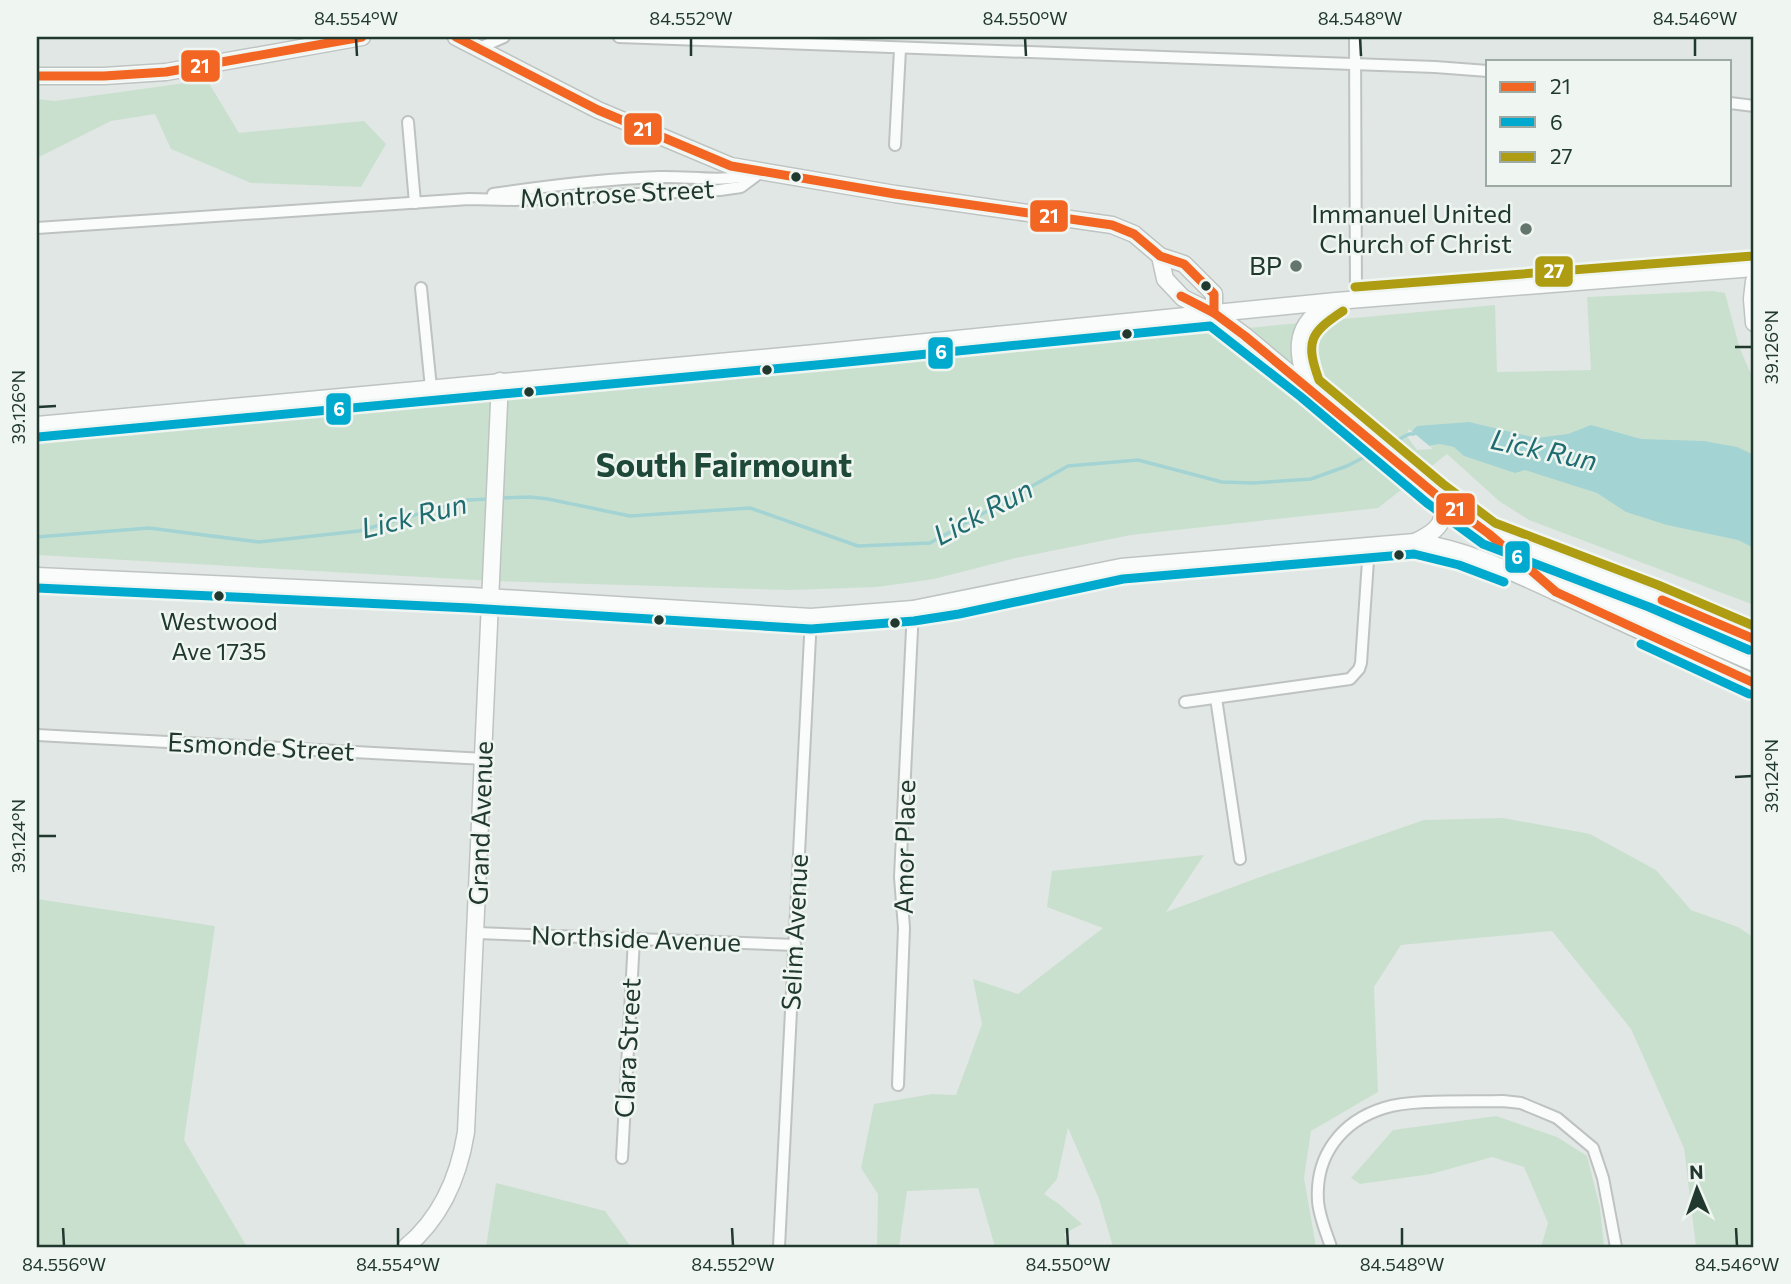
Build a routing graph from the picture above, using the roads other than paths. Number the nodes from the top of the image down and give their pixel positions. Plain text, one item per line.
1 (362, 37) edge
2 (456, 37) edge
3 (504, 37) edge
4 (619, 37) edge
5 (1355, 37) edge
6 (480, 48) junction
7 (900, 48) junction
8 (1355, 65) junction
9 (1486, 72) edge
10 (37, 76) edge
11 (1732, 103) edge
12 (1754, 106) edge
13 (408, 122) dead end
14 (895, 145) dead end
15 (761, 172) junction
16 (415, 202) junction
17 (37, 228) edge
18 (1160, 256) junction
19 (1754, 268) edge
20 (1754, 281) edge
21 (421, 288) dead end
22 (1356, 299) junction
23 (1336, 300) junction
24 (1214, 313) junction
25 (1754, 323) edge
26 (500, 381) junction
27 (1309, 387) junction
28 (431, 388) junction
29 (37, 425) edge
30 (1435, 494) junction
31 (1489, 534) junction
32 (1416, 542) junction
33 (1369, 546) junction
34 (1522, 563) junction
35 (37, 576) edge
36 (1556, 592) junction
37 (490, 598) junction
38 (913, 609) junction
39 (811, 617) junction
40 (1754, 639) edge
41 (1754, 663) edge
42 (1753, 683) edge
43 (1216, 698) junction
44 (1185, 702) dead end
45 (37, 735) edge
46 (485, 759) junction
47 (1240, 859) dead end
48 (477, 933) junction
49 (634, 939) junction
50 (795, 945) junction
51 (898, 1085) dead end
52 (622, 1158) dead end
53 (407, 1247) edge
54 (779, 1247) edge
55 (1331, 1247) edge
56 (1616, 1247) edge

1 - 10 main road
2 - 6 main road
3 - 6 street
4 - 7 street
5 - 8 street
6 - 15 main road
7 - 8 street
7 - 14 street
8 - 9 street
8 - 22 street
11 - 12 street
13 - 16 street
15 - 16 street, Montrose Street
15 - 18 main road
16 - 17 street, Montrose Street
18 - 24 main road
18 - 24 main road
19 - 22 main road
20 - 25 main road
21 - 28 street
22 - 23 main road
23 - 24 main road
23 - 27 main road
24 - 26 main road
24 - 27 main road
26 - 28 main road
26 - 37 main road, Grand Avenue
27 - 30 main road
28 - 29 main road
30 - 31 main road
30 - 32 main road
31 - 34 main road
31 - 40 main road
32 - 33 main road
32 - 36 main road
33 - 38 main road
33 - 43 street
34 - 36 main road
34 - 41 main road
35 - 37 main road
36 - 42 main road
37 - 39 main road
37 - 46 main road, Grand Avenue
38 - 39 main road
38 - 51 street, Amor Place
39 - 50 street, Selim Avenue
43 - 44 street
43 - 47 street
45 - 46 street, Esmonde Street
46 - 48 main road, Grand Avenue
48 - 49 street, Northside Avenue
48 - 53 main road, Grand Avenue
49 - 50 street, Northside Avenue
49 - 52 street, Clara Street
50 - 54 street, Selim Avenue
55 - 56 street

